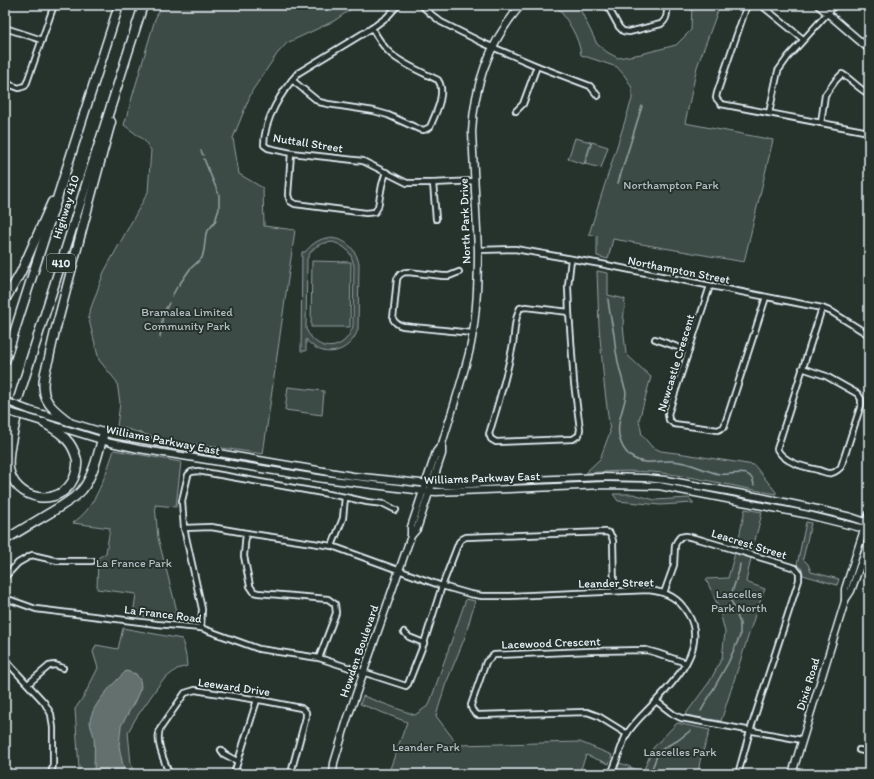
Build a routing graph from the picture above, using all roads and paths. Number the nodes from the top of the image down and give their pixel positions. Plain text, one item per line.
1 (54, 5) edge
2 (119, 5) edge
3 (143, 5) edge
4 (398, 5) edge
5 (421, 5) edge
6 (521, 5) edge
7 (607, 5) edge
8 (667, 5) edge
9 (747, 5) edge
10 (761, 5) edge
11 (818, 5) edge
12 (835, 5) edge
13 (828, 13) junction
14 (5, 28) edge
15 (372, 28) junction
16 (803, 39) junction
17 (42, 40) junction
18 (493, 48) junction
19 (869, 49) edge
20 (537, 66) junction
21 (292, 80) junction
22 (5, 84) edge
23 (116, 86) junction
24 (869, 94) edge
25 (598, 96) dead end
26 (516, 111) dead end
27 (769, 113) junction
28 (821, 123) junction
29 (869, 132) edge
30 (291, 153) junction
31 (386, 172) junction
32 (475, 181) junction
33 (433, 183) junction
34 (60, 190) junction
35 (436, 219) dead end
36 (478, 250) junction
37 (570, 259) junction
38 (459, 272) dead end
39 (710, 286) junction
40 (766, 297) junction
41 (5, 300) edge
42 (822, 308) junction
43 (569, 312) junction
44 (472, 333) junction
45 (869, 335) edge
46 (655, 339) dead end
47 (689, 351) junction
48 (5, 361) edge
49 (802, 368) junction
50 (20, 392) junction
51 (5, 401) edge
52 (5, 411) edge
53 (68, 421) junction
54 (44, 423) junction
55 (103, 436) junction
56 (5, 440) edge
57 (429, 484) junction
58 (423, 491) junction
59 (430, 492) junction
60 (345, 497) junction
61 (396, 510) dead end
62 (869, 514) edge
63 (868, 522) edge
64 (184, 528) junction
65 (867, 530) edge
66 (246, 533) junction
67 (411, 536) junction
68 (5, 540) edge
69 (869, 542) edge
70 (332, 546) junction
71 (92, 561) dead end
72 (399, 570) junction
73 (5, 577) edge
74 (442, 586) junction
75 (614, 591) junction
76 (664, 593) junction
77 (5, 598) edge
78 (844, 601) junction
79 (201, 628) junction
80 (404, 632) dead end
81 (424, 643) junction
82 (319, 658) junction
83 (5, 661) edge
84 (686, 663) junction
85 (63, 668) dead end
86 (363, 672) junction
87 (28, 684) junction
88 (257, 700) junction
89 (656, 701) junction
90 (750, 731) junction
91 (627, 734) junction
92 (802, 740) junction
93 (221, 750) dead end
94 (859, 750) dead end
95 (869, 752) edge
96 (237, 761) junction
97 (51, 774) edge
98 (169, 774) edge
99 (234, 774) edge
100 (292, 774) edge
101 (333, 774) edge
102 (611, 774) edge
103 (738, 774) edge
104 (792, 774) edge

1 - 17 street
2 - 34 highway, Highway 410 / 410
3 - 23 highway, Highway 410 / 410
4 - 15 street, Nuttall Street
5 - 18 street
6 - 18 main road, North Park Drive
7 - 8 street
9 - 27 street
10 - 16 street
11 - 13 main road
12 - 13 street
13 - 16 street
13 - 19 main road
14 - 17 street
15 - 21 street, Nuttall Street
15 - 21 street
16 - 27 street
17 - 22 street
18 - 20 street
18 - 32 main road, North Park Drive
20 - 25 street
20 - 26 street
21 - 30 street, Nuttall Street
23 - 50 highway, Highway 410 / 410
23 - 53 highway
24 - 28 street
27 - 28 street
28 - 29 street
30 - 31 street, Nuttall Street
30 - 31 street
31 - 33 street, Nuttall Street
32 - 33 street, Nuttall Street
32 - 36 main road, North Park Drive
33 - 35 street
34 - 41 highway
34 - 48 highway, Highway 410 / 410
36 - 37 street, Northampton Street
36 - 44 main road, North Park Drive
37 - 39 street, Northampton Street
37 - 43 street
38 - 44 street
39 - 40 street, Northampton Street
39 - 47 street, Newcastle Crescent
40 - 42 street, Northampton Street
40 - 47 street, Newcastle Crescent
42 - 45 street, Northampton Street
42 - 49 street
43 - 43 street
44 - 57 main road, North Park Drive
46 - 47 street
49 - 49 street
50 - 54 highway
50 - 56 highway, Highway 410 / 410
51 - 53 main road, Williams Parkway East, bridge
52 - 54 main road, Williams Parkway East, bridge
53 - 55 main road, Williams Parkway East
54 - 55 main road, Williams Parkway East
55 - 57 main road, Williams Parkway East
55 - 58 main road, Williams Parkway East
55 - 68 highway
57 - 58 main road, Howden Boulevard
57 - 59 main road, Howden Boulevard
57 - 63 main road, Williams Parkway East
58 - 59 main road, Williams Parkway East
58 - 67 main road, Howden Boulevard
59 - 65 main road, Williams Parkway East
59 - 67 main road, Howden Boulevard
60 - 61 street
60 - 64 street
60 - 70 street
62 - 63 main road, Dixie Road
63 - 65 main road, Dixie Road
64 - 66 street, Leander Street
64 - 79 street
65 - 78 main road, Dixie Road
66 - 70 street, Leander Street
66 - 82 street
67 - 72 main road, Howden Boulevard
69 - 78 main road, Dixie Road
70 - 72 street, Leander Street
71 - 73 street
72 - 74 street, Leander Street
72 - 86 main road, Howden Boulevard
74 - 75 street, Leander Street
74 - 75 street
74 - 81 street
75 - 76 street, Leander Street
76 - 84 street, Leander Street
76 - 90 street, Leacrest Street
77 - 79 street, La France Road
78 - 92 main road, Dixie Road
79 - 82 street, La France Road
80 - 81 street
81 - 86 street, La France Road
82 - 86 street, La France Road
83 - 87 street
84 - 89 street, Leander Street
84 - 91 street, Lacewood Crescent
85 - 87 street
86 - 101 main road, Howden Boulevard
87 - 97 street
88 - 96 street
88 - 98 street, Leeward Drive
88 - 100 street, Leeward Drive
89 - 90 street
89 - 91 street, Leander Street
90 - 92 street
90 - 103 street
91 - 102 street, Leander Street
92 - 104 main road, Dixie Road
93 - 96 street
94 - 95 street
96 - 99 street

